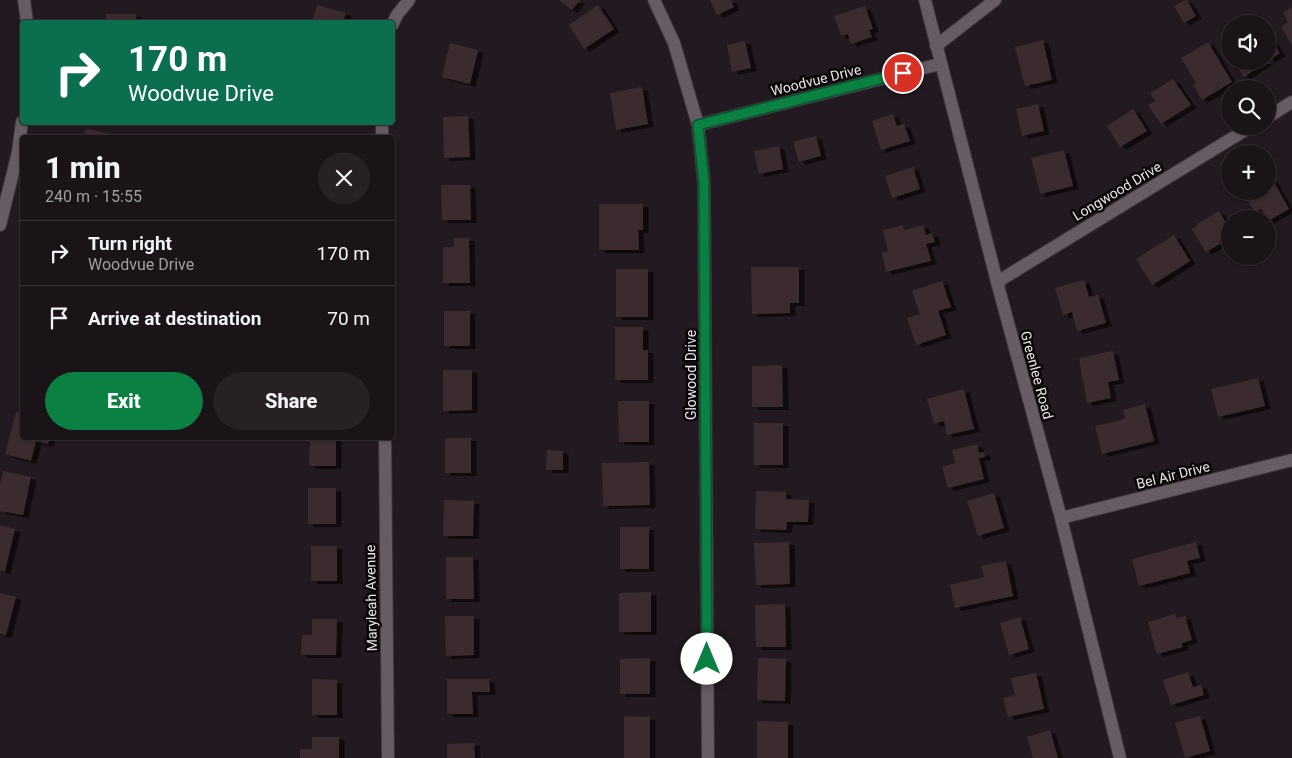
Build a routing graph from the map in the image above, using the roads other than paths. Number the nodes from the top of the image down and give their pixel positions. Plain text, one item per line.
1 (24, 0) edge
2 (409, 0) edge
3 (654, 0) edge
4 (925, 0) edge
5 (995, 0) edge
6 (27, 20) edge
7 (394, 20) edge
8 (936, 46) junction
9 (940, 64) junction
10 (1292, 102) edge
11 (1276, 112) edge
12 (698, 125) junction
13 (1237, 135) edge
14 (20, 137) edge
15 (0, 225) edge
16 (997, 282) junction
17 (385, 440) edge
18 (1292, 460) edge
19 (1061, 518) junction
20 (388, 758) edge
21 (708, 758) edge
22 (1120, 758) edge

1 - 6 street
2 - 7 street
3 - 12 street, Glowood Drive
4 - 8 street, Greenlee Road
5 - 8 street
8 - 9 street, Greenlee Road
9 - 12 street, Woodvue Drive
9 - 16 street, Greenlee Road
10 - 11 street
12 - 21 street, Glowood Drive
13 - 16 street, Longwood Drive
14 - 15 street
16 - 19 street, Greenlee Road
17 - 20 street, Maryleah Avenue
18 - 19 street, Bel Air Drive
19 - 22 street, Greenlee Road

